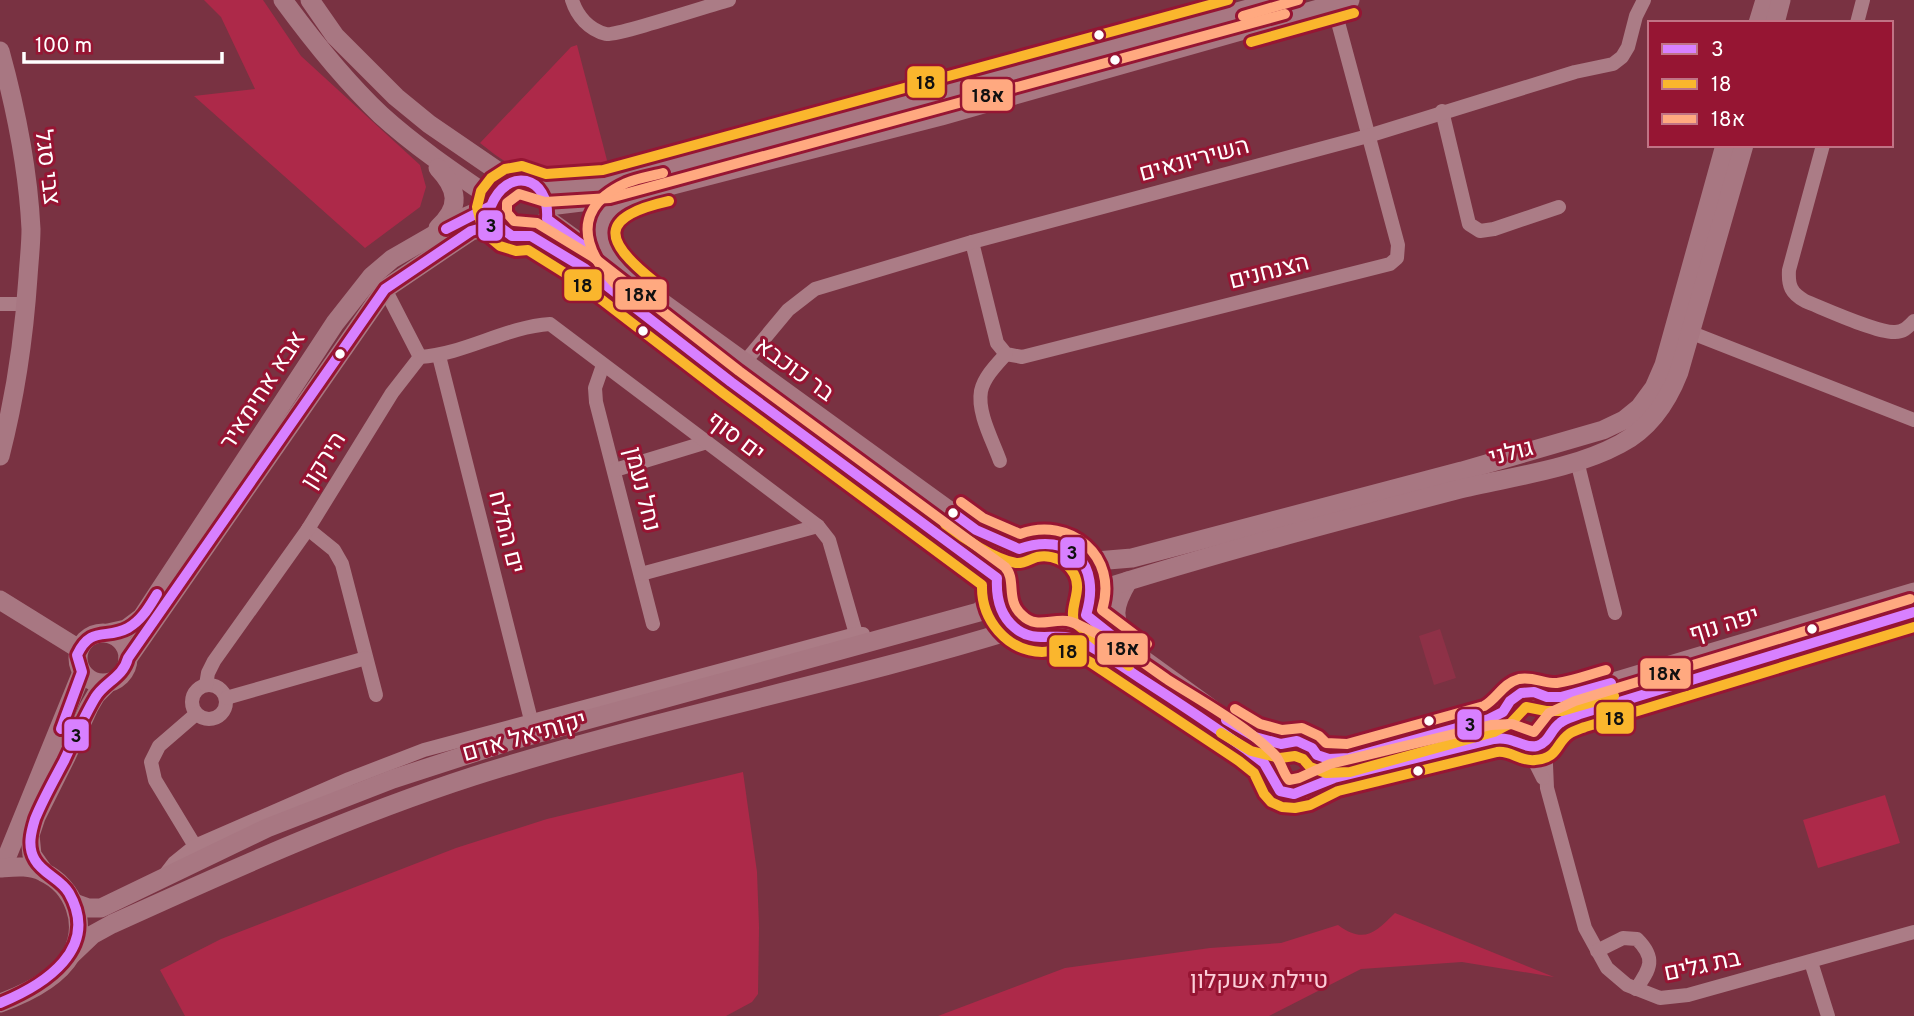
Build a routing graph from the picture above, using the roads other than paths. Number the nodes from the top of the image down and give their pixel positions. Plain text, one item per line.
1 (283, 0) edge
2 (310, 0) edge
3 (572, 0) edge
4 (729, 0) edge
5 (1281, 0) edge
6 (1644, 0) edge
7 (1765, 0) edge
8 (1781, 0) edge
9 (1863, 0) edge
10 (1338, 2) edge
11 (1759, 21) edge
12 (1776, 21) edge
13 (1858, 21) edge
14 (0, 51) edge
15 (1442, 111) junction
16 (1368, 136) junction
17 (414, 142) junction
18 (1724, 147) edge
19 (1743, 147) edge
20 (1823, 147) edge
21 (512, 181) junction
22 (630, 196) junction
23 (546, 205) junction
24 (1559, 207) dead end
25 (493, 210) junction
26 (531, 236) junction
27 (427, 239) junction
28 (972, 242) junction
29 (635, 284) junction
30 (385, 289) junction
31 (0, 303) edge
32 (26, 304) junction
33 (1910, 325) edge
34 (1692, 334) junction
35 (1006, 354) junction
36 (439, 356) junction
37 (420, 358) junction
38 (744, 363) junction
39 (603, 365) junction
40 (1914, 420) edge
41 (707, 442) junction
42 (0, 456) edge
43 (1000, 461) dead end
44 (1577, 461) junction
45 (615, 470) junction
46 (818, 526) junction
47 (307, 528) junction
48 (1019, 549) junction
49 (1084, 562) junction
50 (641, 574) junction
51 (1128, 581) junction
52 (997, 585) junction
53 (1093, 592) junction
54 (1914, 592) edge
55 (0, 600) edge
56 (1914, 612) edge
57 (1615, 613) dead end
58 (1086, 615) junction
59 (653, 624) dead end
60 (1016, 629) junction
61 (108, 633) junction
62 (856, 634) junction
63 (903, 634) junction
64 (1064, 634) junction
65 (79, 649) junction
66 (128, 658) junction
67 (366, 658) junction
68 (1147, 662) junction
69 (82, 672) junction
70 (108, 683) junction
71 (206, 685) junction
72 (376, 695) dead end
73 (1547, 697) junction
74 (226, 698) junction
75 (1503, 712) junction
76 (196, 714) junction
77 (531, 720) junction
78 (1556, 726) junction
79 (1527, 742) junction
80 (1281, 744) junction
81 (1317, 755) junction
82 (1267, 766) junction
83 (1312, 786) junction
84 (195, 846) junction
85 (0, 861) edge
86 (0, 868) edge
87 (44, 872) junction
88 (161, 880) junction
89 (74, 903) junction
90 (1914, 932) edge
91 (1597, 951) junction
92 (71, 955) junction
93 (1811, 962) junction
94 (1636, 989) junction
95 (0, 1003) edge
96 (1828, 1016) edge

1 - 17 main road
2 - 21 main road
3 - 4 street
5 - 23 main road
6 - 15 street, השיריונאים
7 - 11 main road
8 - 12 main road
9 - 13 street
10 - 16 street, הצנחנים
10 - 22 main road
14 - 32 main road, צבי סגל
15 - 16 street, השיריונאים
15 - 24 street
16 - 28 street, השיריונאים
16 - 35 street, הצנחנים
17 - 25 main road
17 - 27 main road
18 - 49 main road, גולני
19 - 34 main road, גולני
20 - 33 street
21 - 23 main road
21 - 25 main road
22 - 23 main road
22 - 29 main road
23 - 26 main road
23 - 29 main road, בר כוכבא
25 - 26 main road
25 - 27 main road, אבא אחימאיר
25 - 30 main road, אבא אחימאיר
26 - 52 main road, בר כוכבא
27 - 61 main road, אבא אחימאיר
28 - 35 street
28 - 38 street, השיריונאים
29 - 38 main road, בר כוכבא
30 - 37 street
30 - 66 main road, אבא אחימאיר
31 - 32 street
32 - 42 main road, צבי סגל
34 - 40 street
34 - 44 main road, גולני
35 - 43 street
36 - 37 street
36 - 39 street, ים סוף
36 - 77 street, ים המלח
37 - 47 street, הירקון
38 - 48 main road, בר כוכבא
39 - 41 street, ים סוף
39 - 45 street, נחל נעמן
41 - 45 street
41 - 46 street, ים סוף
44 - 51 main road, גולני
44 - 57 street
45 - 50 street, נחל נעמן
46 - 50 street
46 - 62 street, ים סוף
47 - 67 street
47 - 71 street, הירקון
48 - 49 main road
48 - 52 main road
49 - 53 main road
50 - 59 street, נחל נעמן
51 - 53 main road, גולני
51 - 68 main road
52 - 60 main road
52 - 63 main road, יקותיאל אדם
53 - 58 main road
54 - 73 main road, יפה נוף
55 - 65 main road
56 - 78 main road, יפה נוף
58 - 64 main road
58 - 68 main road
60 - 64 main road
60 - 92 main road, יקותיאל אדם
61 - 65 main road
61 - 66 main road
62 - 63 street
62 - 77 street
63 - 88 main road, יקותיאל אדם
64 - 82 main road
65 - 69 main road
66 - 70 main road
67 - 72 street
67 - 74 street
68 - 80 main road
69 - 70 main road
69 - 85 main road
70 - 87 main road
71 - 74 street
71 - 76 street
73 - 75 main road
73 - 78 main road
74 - 76 street
75 - 79 main road
75 - 81 main road
76 - 84 street
77 - 84 street
78 - 79 main road
79 - 83 main road
79 - 91 street, בת גלים
80 - 81 main road
80 - 82 main road
81 - 83 main road
82 - 83 main road
84 - 88 street
86 - 87 main road
87 - 89 main road
88 - 89 main road, יקותיאל אדם
89 - 92 main road
90 - 93 street, בת גלים
91 - 94 street, בת גלים
91 - 94 street
92 - 95 main road, יקותיאל אדם
93 - 94 street, בת גלים
93 - 96 street

